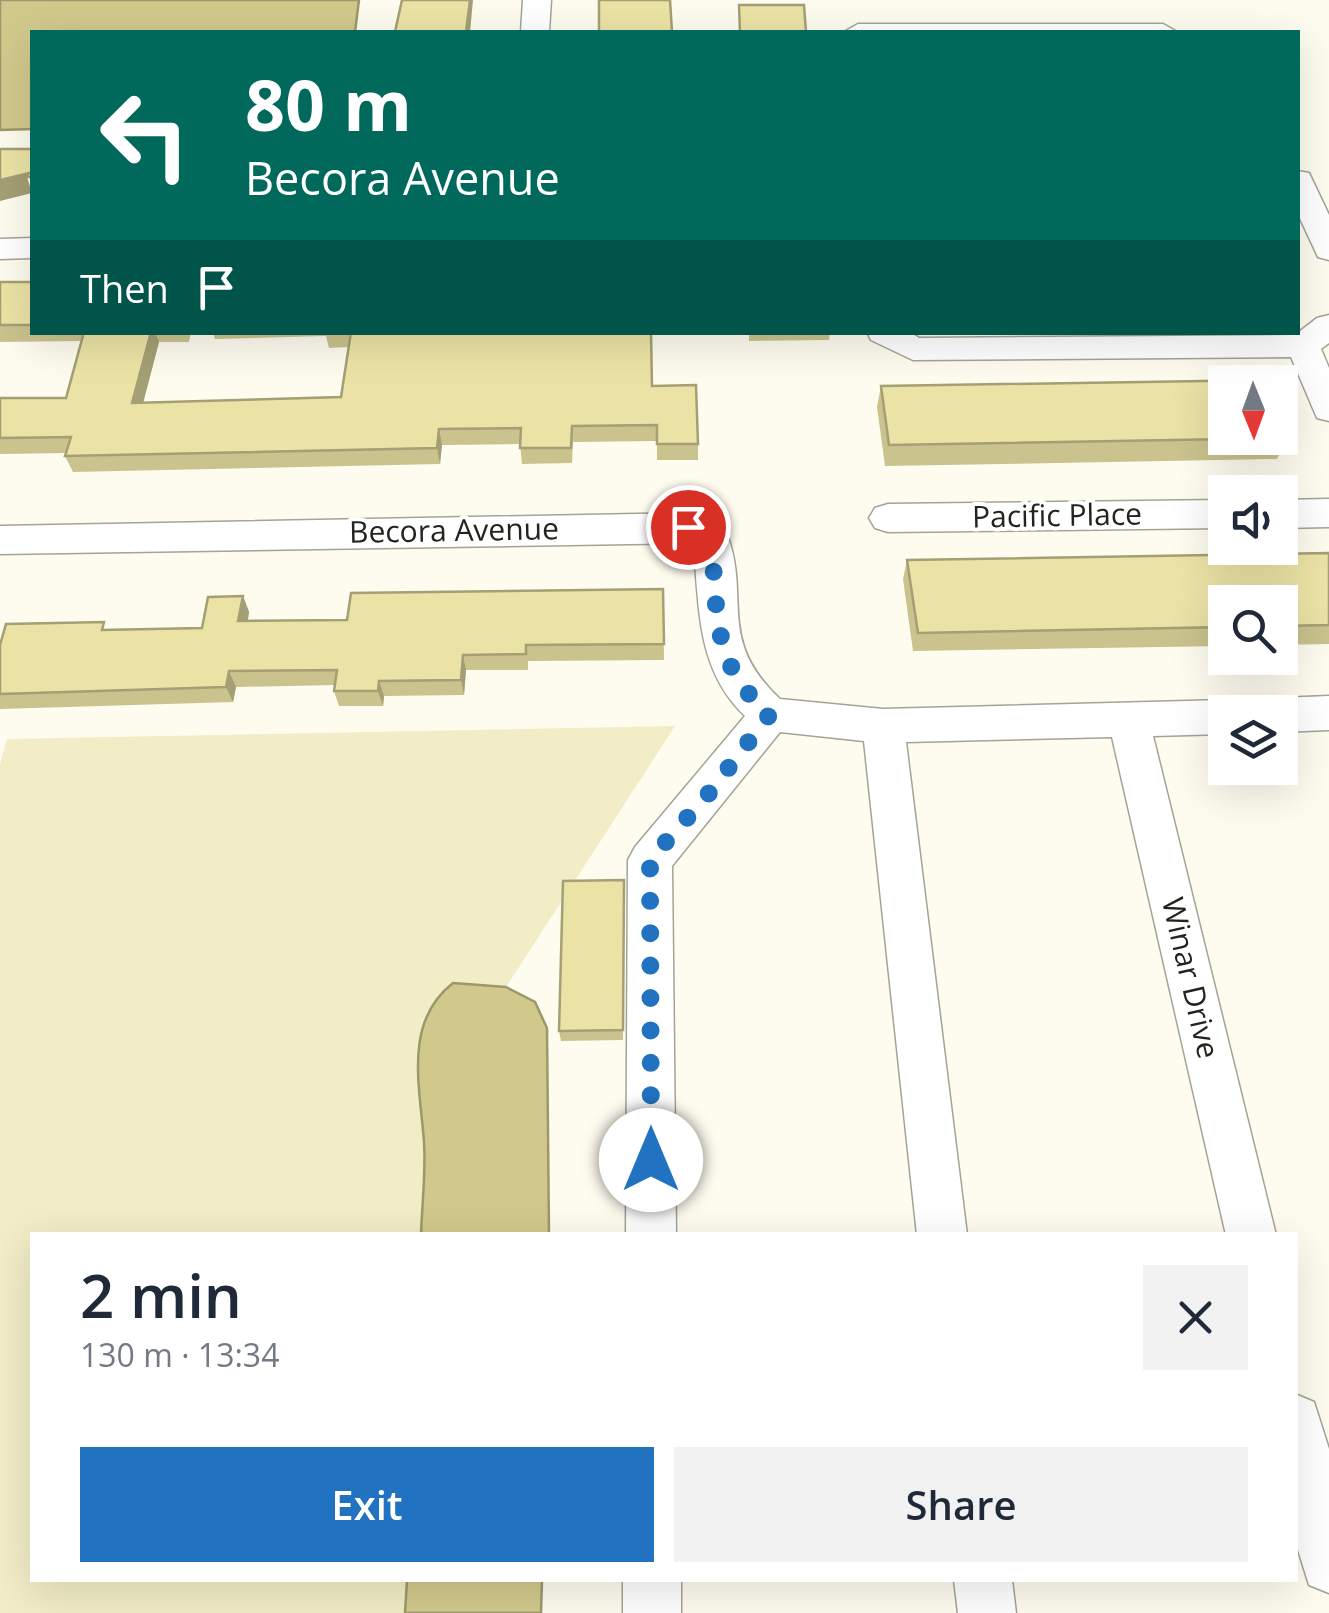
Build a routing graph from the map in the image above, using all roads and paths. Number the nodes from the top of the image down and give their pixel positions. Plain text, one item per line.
1 (536, 0) edge
2 (535, 30) edge
3 (1300, 185) edge
4 (30, 248) edge
5 (0, 249) edge
6 (1329, 250) edge
7 (888, 335) edge
8 (1316, 336) edge
9 (1329, 409) edge
10 (1208, 514) edge
11 (1298, 514) edge
12 (1329, 514) edge
13 (888, 518) dead end
14 (0, 540) edge
15 (1329, 713) edge
16 (770, 714) junction
17 (1298, 714) edge
18 (1208, 718) edge
19 (1129, 721) junction
20 (883, 726) junction
21 (651, 1232) edge
22 (942, 1232) edge
23 (1250, 1232) edge
24 (1298, 1434) edge
25 (1329, 1564) edge
26 (652, 1582) edge
27 (983, 1582) edge
28 (652, 1613) edge
29 (987, 1613) edge

1 - 2 street
3 - 6 street
4 - 5 street
7 - 8 street
8 - 9 street
10 - 13 street, Pacific Place
11 - 12 street
14 - 16 street, Becora Avenue
15 - 17 street
16 - 20 street
16 - 21 street
18 - 19 street
19 - 20 street
19 - 23 street, Winar Drive
20 - 22 street
24 - 25 street
26 - 28 street
27 - 29 street

